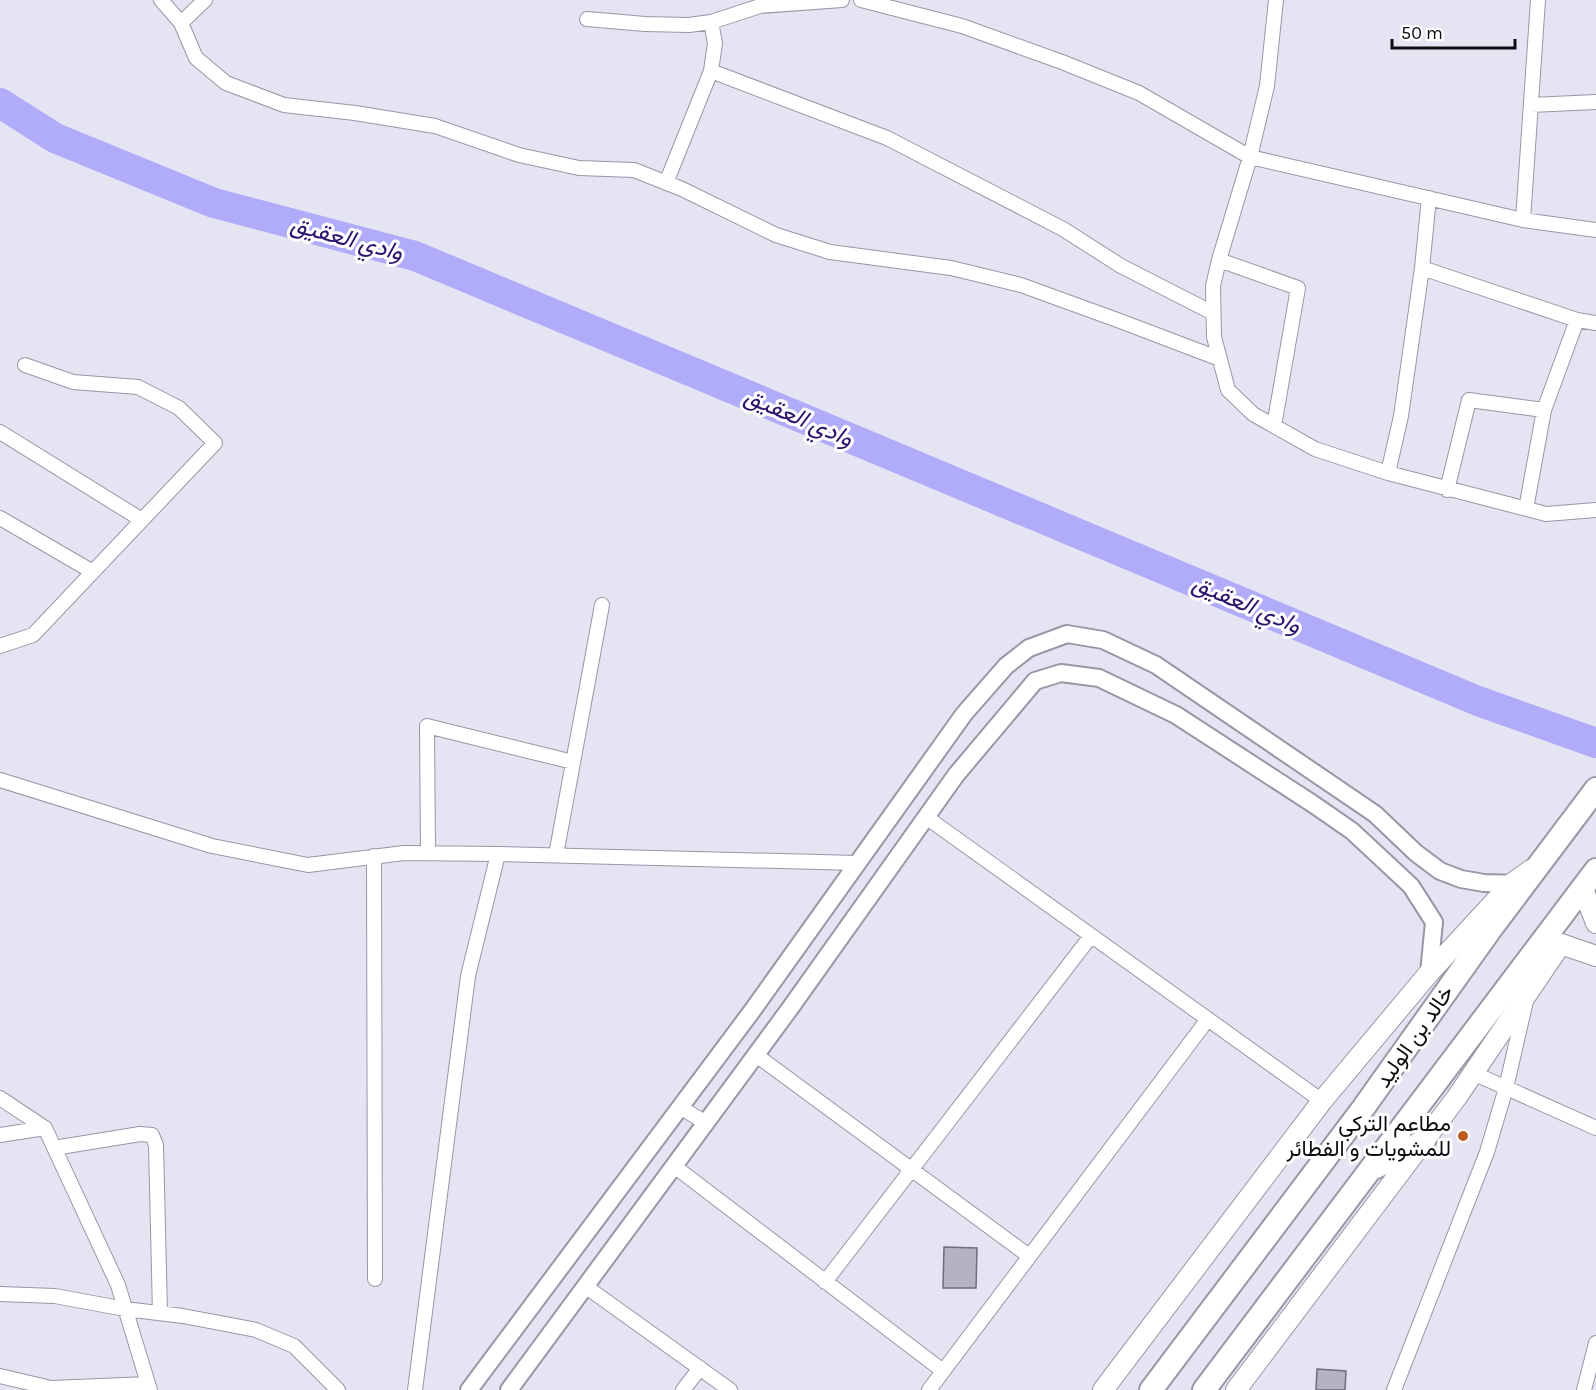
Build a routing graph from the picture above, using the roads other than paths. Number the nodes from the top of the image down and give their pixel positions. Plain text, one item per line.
1 (161, 0) edge
2 (205, 0) edge
3 (842, 0) edge
4 (861, 0) edge
5 (1276, 0) edge
6 (1538, 0) edge
7 (587, 19) dead end
8 (181, 22) junction
9 (711, 22) junction
10 (711, 71) junction
11 (1596, 102) edge
12 (1530, 105) junction
13 (1250, 157) junction
14 (666, 183) junction
15 (1429, 198) junction
16 (1523, 220) junction
17 (1596, 230) edge
18 (1219, 260) junction
19 (1422, 268) junction
20 (1213, 313) junction
21 (1577, 320) junction
22 (1596, 323) edge
23 (1220, 359) junction
24 (25, 365) dead end
25 (1544, 410) junction
26 (1274, 426) junction
27 (0, 432) edge
28 (1388, 473) junction
29 (1447, 490) junction
30 (1526, 509) junction
31 (1596, 510) edge
32 (0, 519) edge
33 (142, 520) junction
34 (93, 572) junction
35 (602, 605) dead end
36 (0, 646) edge
37 (573, 762) junction
38 (0, 780) edge
39 (1596, 789) edge
40 (1369, 810) junction
41 (926, 817) junction
42 (1352, 831) junction
43 (428, 853) junction
44 (498, 854) junction
45 (556, 855) junction
46 (374, 856) junction
47 (857, 863) junction
48 (1589, 880) edge
49 (1518, 884) junction
50 (1596, 923) edge
51 (1091, 936) junction
52 (1561, 944) junction
53 (1537, 949) junction
54 (1596, 956) edge
55 (1429, 973) junction
56 (1528, 992) junction
57 (1208, 1019) junction
58 (756, 1055) junction
59 (1473, 1073) junction
60 (1506, 1088) junction
61 (0, 1098) edge
62 (1322, 1101) junction
63 (680, 1107) junction
64 (706, 1123) junction
65 (45, 1128) junction
66 (1596, 1128) edge
67 (0, 1135) edge
68 (1424, 1141) junction
69 (54, 1148) junction
70 (674, 1166) junction
71 (911, 1170) junction
72 (1369, 1171) junction
73 (1029, 1256) junction
74 (375, 1279) dead end
75 (825, 1282) junction
76 (585, 1286) junction
77 (0, 1294) edge
78 (125, 1309) junction
79 (160, 1313) junction
80 (1596, 1343) edge
81 (700, 1368) junction
82 (943, 1371) junction
83 (0, 1376) edge
84 (149, 1387) edge
85 (51, 1389) edge
86 (338, 1390) edge
87 (415, 1390) edge
88 (469, 1390) edge
89 (508, 1390) edge
90 (684, 1390) edge
91 (730, 1390) edge
92 (929, 1390) edge
93 (1103, 1390) edge
94 (1151, 1390) edge
95 (1204, 1390) edge
96 (1236, 1390) edge
97 (1394, 1390) edge
98 (1584, 1390) edge

1 - 8 street
2 - 8 street
3 - 9 street
4 - 13 street
5 - 13 street
6 - 12 street
7 - 9 street
8 - 14 street
9 - 10 street
10 - 14 street
10 - 20 street
11 - 12 street
12 - 16 street
13 - 15 street
13 - 18 street
14 - 23 street
15 - 16 street
15 - 19 street
16 - 17 street
18 - 20 street
18 - 26 street
19 - 21 street
19 - 28 street
20 - 23 street
21 - 22 street
21 - 25 street
23 - 26 street
24 - 33 street
25 - 29 street
25 - 30 street
26 - 28 street
27 - 33 street
28 - 29 street
29 - 30 street
30 - 31 street
32 - 34 street
33 - 34 street
34 - 36 street
35 - 37 street
37 - 43 street
37 - 45 street
38 - 46 street
39 - 49 highway, خالد بن الوليد
40 - 42 street
40 - 47 street
40 - 49 street
41 - 42 street
41 - 51 street
41 - 58 street
42 - 55 street
43 - 44 street
43 - 46 street
44 - 45 street
44 - 87 street
45 - 47 street
46 - 74 street
47 - 63 street
48 - 50 main road
48 - 53 highway, خالد بن الوليد
49 - 55 main road
49 - 94 highway, خالد بن الوليد
51 - 57 street
51 - 71 street
52 - 53 main road
52 - 54 main road
52 - 56 main road
53 - 72 highway, خالد بن الوليد
55 - 62 main road
56 - 59 main road
56 - 60 street
57 - 62 street
57 - 73 street
58 - 64 street
58 - 71 street
59 - 60 street
59 - 68 main road
60 - 66 street
60 - 97 street
61 - 65 street
62 - 93 main road
63 - 64 street
63 - 88 street
64 - 70 street
65 - 67 street
65 - 69 street
68 - 72 highway
68 - 96 main road
69 - 78 street
69 - 79 street
70 - 75 street
70 - 76 street
71 - 73 street
71 - 75 street
72 - 95 highway, خالد بن الوليد
73 - 82 street
75 - 82 street
76 - 81 street
76 - 89 street
77 - 78 street
78 - 79 street
78 - 84 street
79 - 86 street
80 - 98 street
81 - 90 street
81 - 91 street
82 - 92 street
83 - 85 street
84 - 85 street

